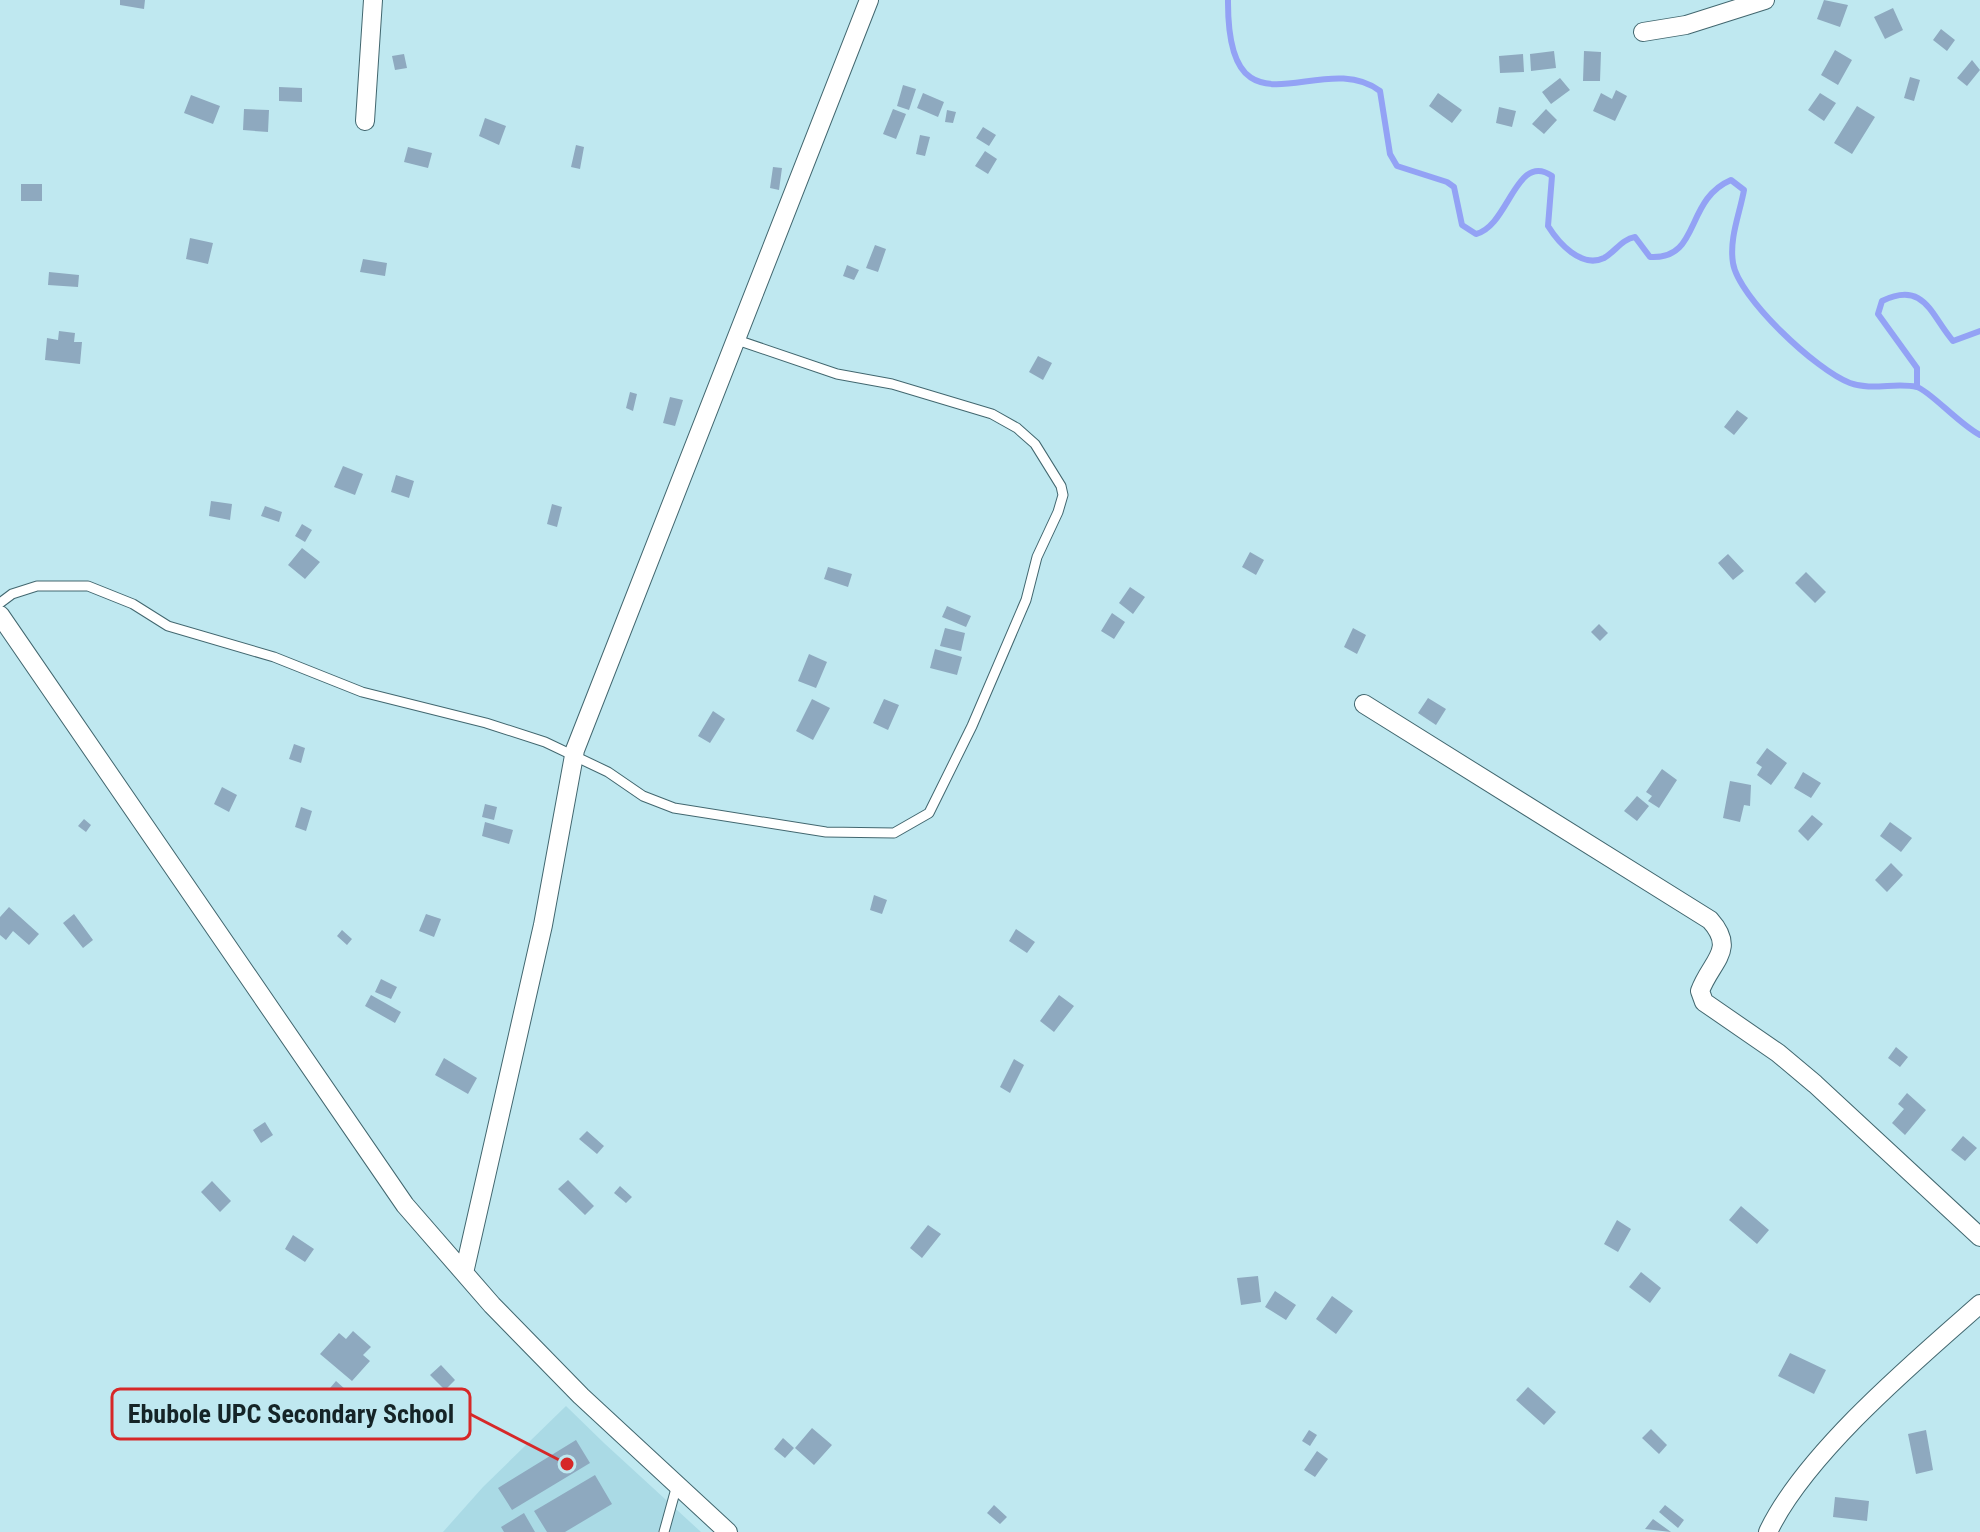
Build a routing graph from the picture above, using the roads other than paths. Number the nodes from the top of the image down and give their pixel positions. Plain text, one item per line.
1 (373, 0) edge
2 (869, 0) edge
3 (1765, 0) edge
4 (1643, 32) dead end
5 (365, 121) dead end
6 (737, 340) junction
7 (0, 603) edge
8 (0, 615) edge
9 (1364, 704) dead end
10 (574, 755) junction
11 (1980, 1237) edge
12 (464, 1273) junction
13 (1980, 1304) edge
14 (677, 1485) junction
15 (664, 1532) edge
16 (728, 1532) edge
17 (1768, 1532) edge

1 - 5 street
2 - 6 street
3 - 4 street
6 - 10 street
6 - 10 lane
7 - 10 lane
8 - 12 street
9 - 11 street
10 - 12 street
12 - 14 street
13 - 17 street
14 - 15 lane
14 - 16 street

